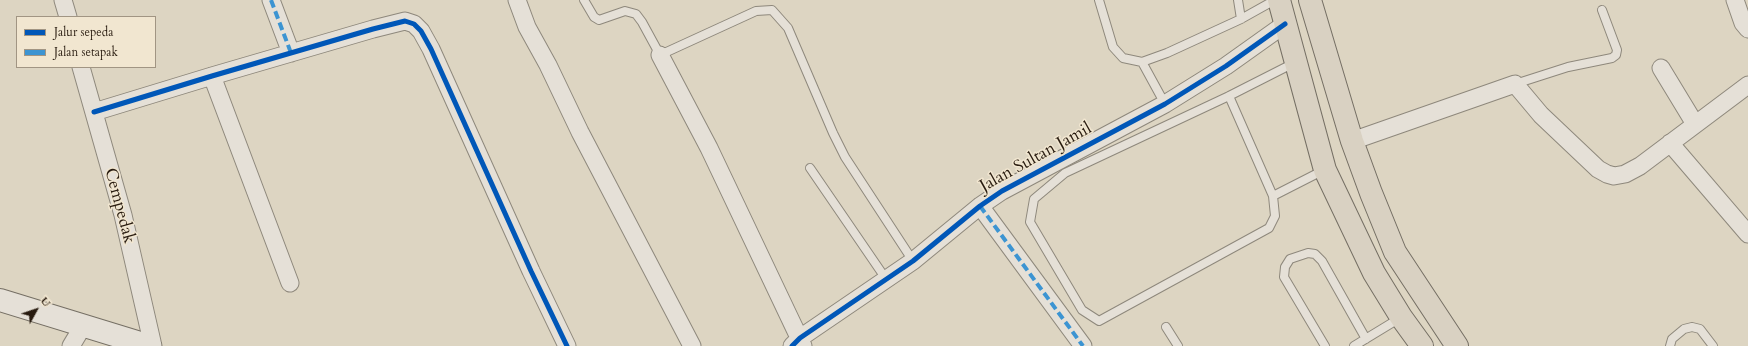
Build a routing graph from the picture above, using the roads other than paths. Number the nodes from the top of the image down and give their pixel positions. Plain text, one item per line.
1 (64, 0) edge
2 (272, 0) edge
3 (517, 0) edge
4 (584, 0) edge
5 (1099, 0) edge
6 (1238, 0) edge
7 (1275, 0) edge
8 (1278, 0) edge
9 (1310, 0) edge
10 (1735, 0) edge
11 (1602, 10) dead end
12 (68, 16) edge
13 (1241, 19) junction
14 (1285, 24) junction
15 (1748, 29) edge
16 (291, 53) junction
17 (660, 55) junction
18 (1142, 62) junction
19 (1295, 62) junction
20 (81, 68) edge
21 (1661, 68) dead end
22 (212, 76) junction
23 (1514, 84) junction
24 (1748, 85) edge
25 (1229, 96) junction
26 (1166, 104) junction
27 (94, 112) junction
28 (1695, 124) junction
29 (1352, 141) junction
30 (1670, 143) junction
31 (810, 168) dead end
32 (1325, 170) junction
33 (1273, 196) junction
34 (980, 206) junction
35 (1748, 234) edge
36 (913, 261) junction
37 (886, 279) junction
38 (290, 283) dead end
39 (0, 300) edge
40 (1401, 317) junction
41 (83, 326) junction
42 (1166, 327) dead end
43 (1366, 339) junction
44 (799, 343) edge
45 (71, 346) edge
46 (151, 346) edge
47 (567, 346) edge
48 (692, 346) edge
49 (1083, 346) edge
50 (1178, 346) edge
51 (1325, 346) edge
52 (1354, 346) edge
53 (1422, 346) edge
54 (1457, 346) edge
55 (1670, 346) edge
56 (1713, 346) edge

1 - 12 street
2 - 16 street
3 - 48 street
4 - 17 lane
5 - 18 lane
6 - 13 lane
7 - 13 lane
8 - 14 highway
9 - 29 highway
10 - 15 street
11 - 23 lane
13 - 18 lane
14 - 19 highway
14 - 26 street, Jalan Sultan Jamil
16 - 22 street
16 - 47 street
17 - 36 lane
17 - 44 street
18 - 26 lane
19 - 25 lane
19 - 32 highway
20 - 27 street, Cempedak
21 - 28 street
22 - 27 street
22 - 38 street
23 - 29 street
23 - 30 street
24 - 28 street
25 - 33 lane
25 - 33 lane
26 - 34 street, Jalan Sultan Jamil
27 - 46 street, Cempedak
28 - 30 street
29 - 54 highway
30 - 35 street
31 - 37 lane
32 - 33 lane
32 - 40 highway
34 - 36 street, Jalan Sultan Jamil
34 - 49 street
36 - 37 street, Jalan Sultan Jamil
37 - 44 street, Jalan Sultan Jamil
39 - 41 street
40 - 43 lane
40 - 53 highway
41 - 45 street
41 - 46 street
42 - 50 lane
43 - 51 lane
43 - 52 lane
55 - 56 lane

